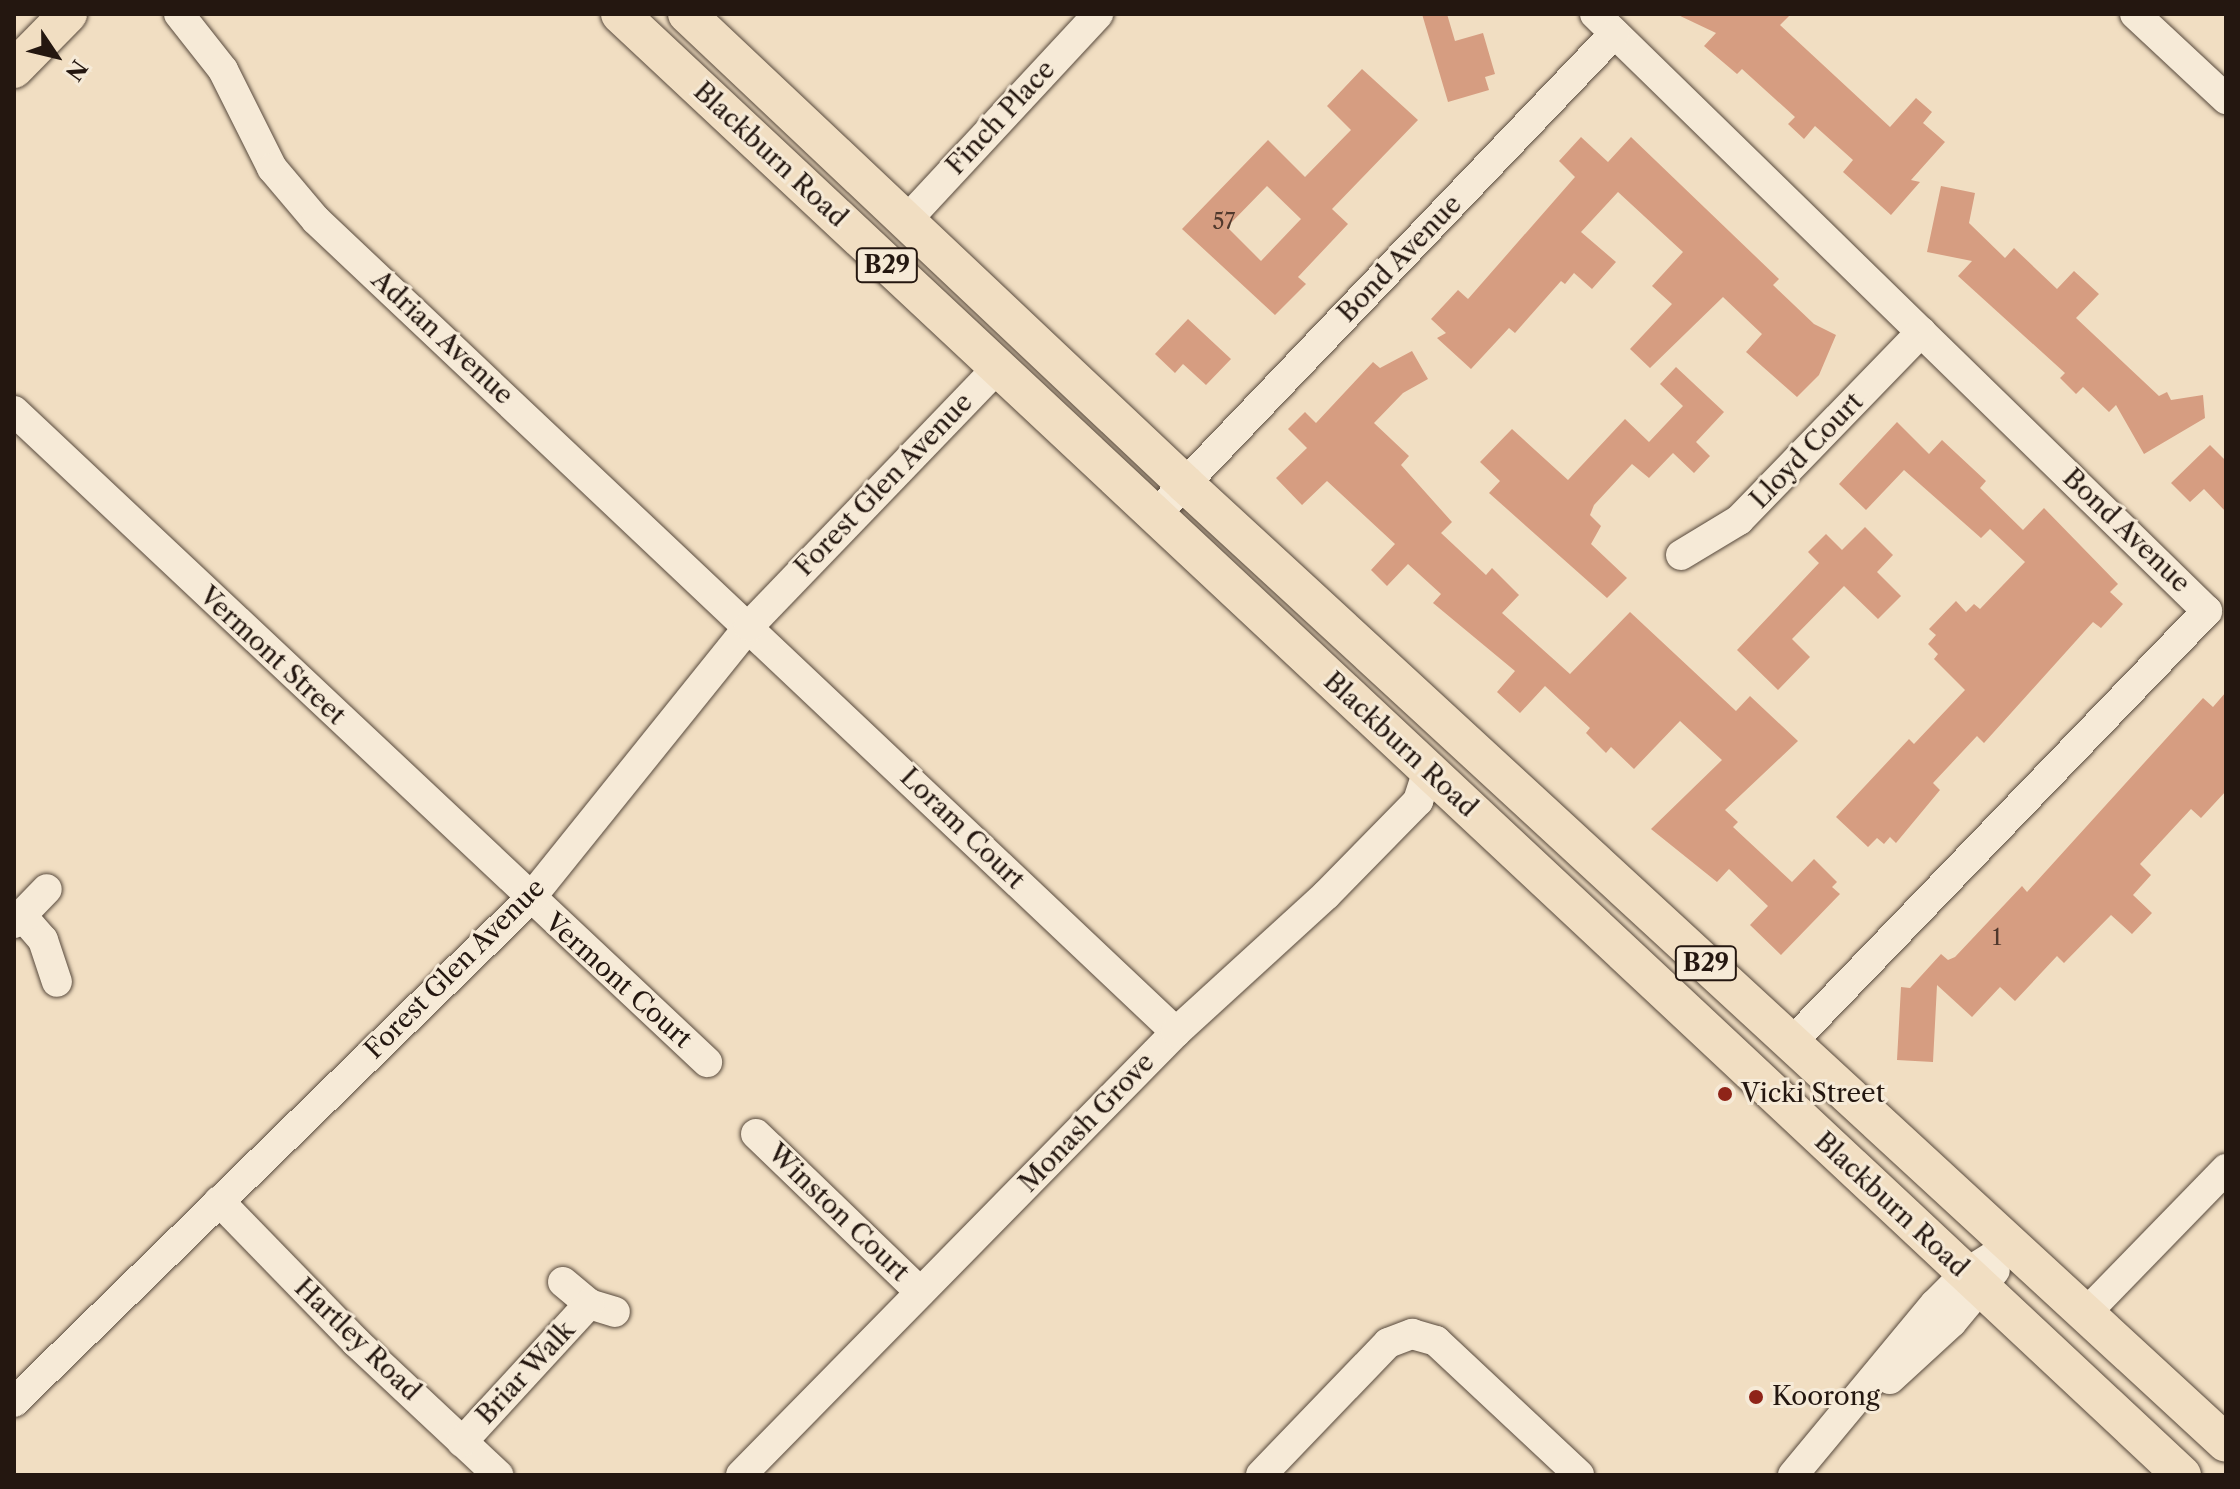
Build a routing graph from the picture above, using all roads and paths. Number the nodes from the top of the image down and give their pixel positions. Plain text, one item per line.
1 (68, 14) edge
2 (179, 14) edge
3 (620, 14) edge
4 (687, 14) edge
5 (1098, 14) edge
6 (2135, 14) edge
7 (1605, 24) edge
8 (14, 69) edge
9 (2226, 99) edge
10 (905, 222) junction
11 (1921, 332) junction
12 (997, 368) junction
13 (14, 411) edge
14 (1185, 484) junction
15 (1155, 515) junction
16 (1681, 555) dead end
17 (749, 626) junction
18 (1428, 771) junction
19 (47, 889) dead end
20 (529, 900) junction
21 (19, 920) edge
22 (57, 982) dead end
23 (1176, 1032) junction
24 (1792, 1042) junction
25 (707, 1062) dead end
26 (756, 1134) dead end
27 (2226, 1169) edge
28 (219, 1201) junction
29 (2011, 1245) junction
30 (563, 1282) dead end
31 (1974, 1282) junction
32 (920, 1292) junction
33 (2086, 1313) junction
34 (14, 1402) edge
35 (462, 1442) junction
36 (2226, 1443) edge
37 (498, 1475) edge
38 (741, 1475) edge
39 (1261, 1475) edge
40 (1579, 1475) edge
41 (1793, 1475) edge
42 (2182, 1475) edge

1 - 8 main road
2 - 17 street, Adrian Avenue
3 - 12 main road, Blackburn Road / B29
4 - 10 main road, Blackburn Road / B29
5 - 10 street, Finch Place
6 - 9 street
7 - 11 street, Bond Avenue
7 - 14 street, Bond Avenue
10 - 14 main road, Blackburn Road / B29
11 - 16 street, Lloyd Court
11 - 24 street, Bond Avenue
12 - 15 main road, Blackburn Road / B29
12 - 17 street, Forest Glen Avenue
13 - 20 street, Vermont Street
14 - 15 street, Bond Avenue
14 - 24 main road, Blackburn Road / B29
15 - 18 main road, Blackburn Road / B29
17 - 20 street, Forest Glen Avenue
17 - 23 street, Loram Court
18 - 23 street, Monash Grove
18 - 31 main road, Blackburn Road / B29
19 - 21 street
20 - 25 street, Vermont Court
20 - 28 street, Forest Glen Avenue
21 - 22 street
23 - 32 street, Monash Grove
24 - 29 main road, Blackburn Road / B29
26 - 32 street, Winston Court
27 - 33 street
28 - 34 street, Forest Glen Avenue
28 - 35 street, Hartley Road
29 - 31 street
29 - 33 main road, Blackburn Road / B29
30 - 35 street, Briar Walk
31 - 41 street
31 - 42 main road, Blackburn Road / B29
32 - 38 street, Monash Grove
33 - 36 main road, Blackburn Road / B29
35 - 37 street, Hartley Road
39 - 40 street

